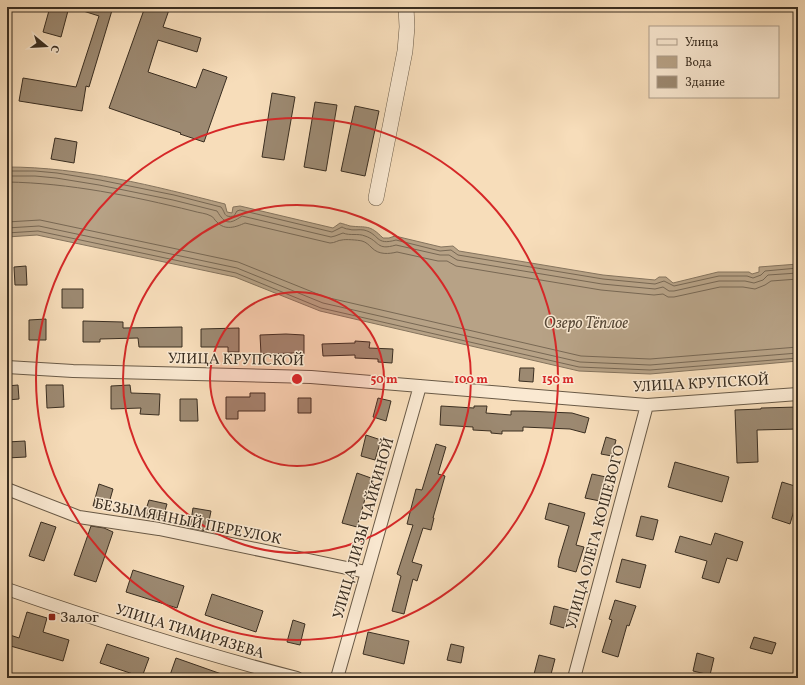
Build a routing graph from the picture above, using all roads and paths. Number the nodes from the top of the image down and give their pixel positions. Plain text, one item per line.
1 (406, 7) edge
2 (376, 198) dead end
3 (7, 367) edge
4 (420, 386) junction
5 (798, 394) edge
6 (647, 405) junction
7 (7, 489) edge
8 (366, 572) junction
9 (7, 589) edge
10 (297, 678) edge
11 (337, 678) edge
12 (574, 678) edge

1 - 2 street
3 - 4 street, УЛИЦА КРУПСКОЙ
4 - 6 street, УЛИЦА КРУПСКОЙ
4 - 8 street, УЛИЦА ЛИЗЫ ЧАЙКИНОЙ
5 - 6 street, УЛИЦА КРУПСКОЙ
6 - 12 street, УЛИЦА ОЛЕГА КОШЕВОГО
7 - 8 street, БЕЗЫМЯННЫЙ ПЕРЕУЛОК
8 - 11 street, УЛИЦА ЛИЗЫ ЧАЙКИНОЙ
9 - 10 street, УЛИЦА ТИМИРЯЗЕВА

